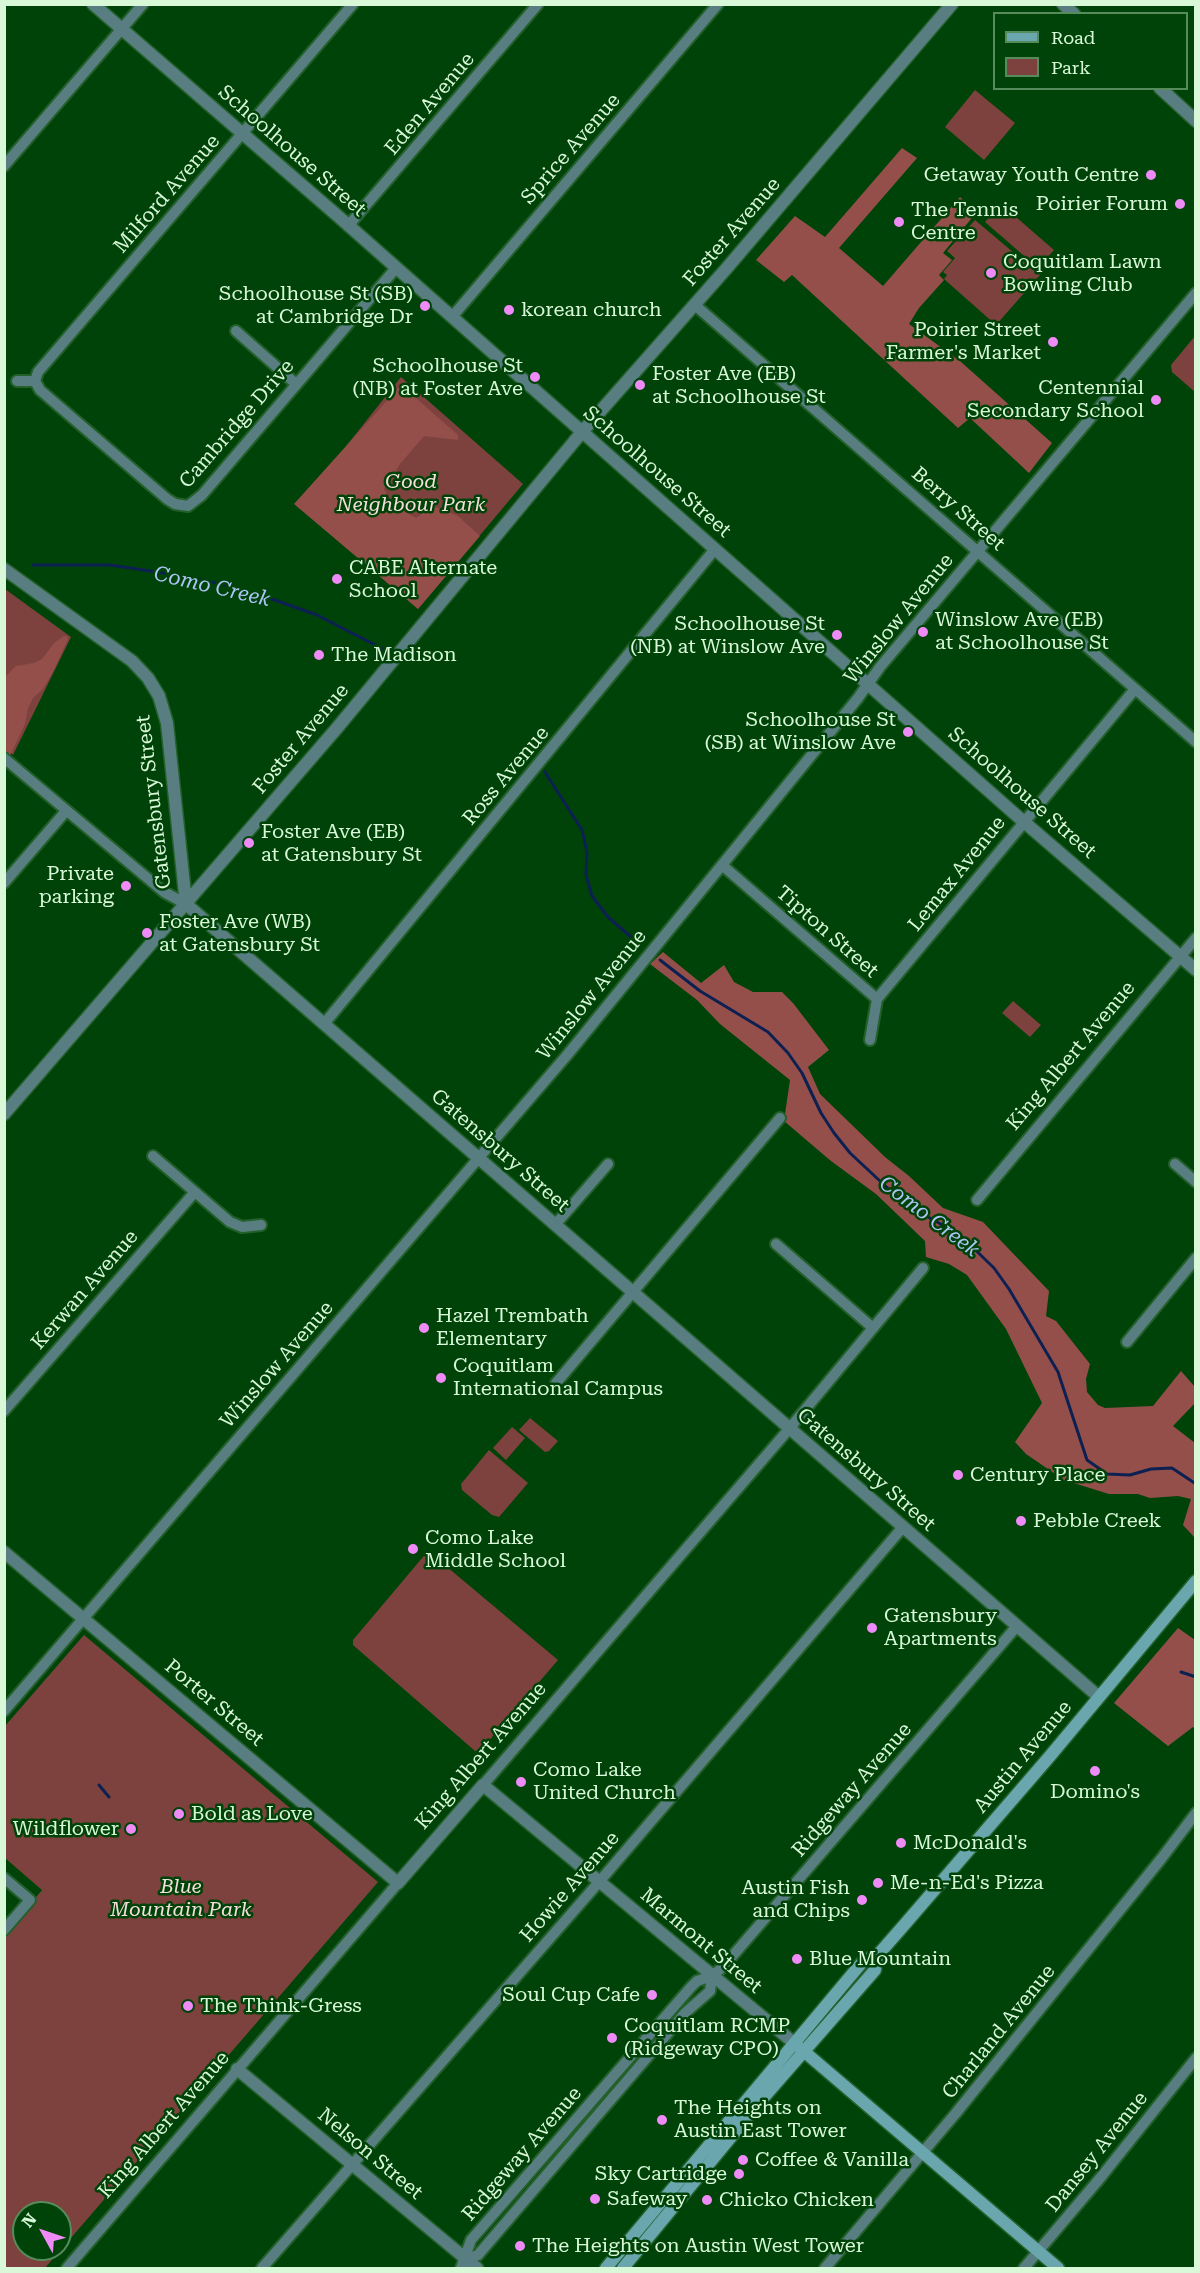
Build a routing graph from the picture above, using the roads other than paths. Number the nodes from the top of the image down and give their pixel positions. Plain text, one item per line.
1 (93, 4) edge
2 (143, 4) edge
3 (353, 4) edge
4 (538, 4) edge
5 (718, 4) edge
6 (952, 4) edge
7 (122, 29) junction
8 (1162, 90) edge
9 (1196, 121) edge
10 (242, 133) junction
11 (4, 166) edge
12 (348, 226) junction
13 (396, 268) junction
14 (1196, 293) edge
15 (695, 305) junction
16 (452, 317) junction
17 (236, 331) dead end
18 (17, 381) dead end
19 (35, 381) junction
20 (296, 384) junction
21 (582, 432) junction
22 (715, 549) junction
23 (978, 551) junction
24 (4, 569) edge
25 (869, 684) junction
26 (1135, 690) junction
27 (1196, 742) edge
28 (4, 758) edge
29 (66, 811) junction
30 (1023, 821) junction
31 (722, 865) junction
32 (4, 883) edge
33 (186, 904) junction
34 (1196, 938) edge
35 (1180, 956) junction
36 (1196, 970) edge
37 (877, 999) junction
38 (324, 1024) junction
39 (870, 1040) dead end
40 (4, 1114) edge
41 (780, 1118) dead end
42 (153, 1156) dead end
43 (478, 1158) junction
44 (608, 1164) dead end
45 (1175, 1164) dead end
46 (1196, 1182) edge
47 (194, 1192) junction
48 (977, 1200) dead end
49 (555, 1225) junction
50 (261, 1226) dead end
51 (776, 1244) dead end
52 (1196, 1258) edge
53 (923, 1268) dead end
54 (632, 1292) junction
55 (873, 1328) junction
56 (1126, 1342) dead end
57 (556, 1383) dead end
58 (4, 1411) edge
59 (789, 1429) junction
60 (903, 1527) junction
61 (4, 1552) edge
62 (1196, 1581) edge
63 (83, 1618) junction
64 (1017, 1626) junction
65 (1099, 1697) junction
66 (4, 1711) edge
67 (483, 1785) junction
68 (1196, 1813) edge
69 (4, 1878) edge
70 (599, 1882) junction
71 (398, 1883) junction
72 (4, 1930) edge
73 (712, 1976) junction
74 (799, 2047) junction
75 (1196, 2058) edge
76 (237, 2069) junction
77 (923, 2153) junction
78 (352, 2165) junction
79 (1038, 2252) junction
80 (463, 2264) edge
81 (67, 2268) edge
82 (262, 2268) edge
83 (477, 2268) edge
84 (606, 2268) edge
85 (623, 2268) edge
86 (825, 2268) edge
87 (1024, 2268) edge
88 (1058, 2268) edge

1 - 7 street, Schoolhouse Street
2 - 7 street
3 - 10 street, Milford Avenue
4 - 12 street, Eden Avenue
5 - 16 street, Sprice Avenue
6 - 15 street, Foster Avenue
7 - 10 street, Schoolhouse Street
7 - 11 street
8 - 9 street
10 - 12 street, Schoolhouse Street
10 - 19 street, Milford Avenue
12 - 13 street, Schoolhouse Street
13 - 16 street, Schoolhouse Street
13 - 20 street, Cambridge Drive
14 - 23 street, Winslow Avenue
15 - 21 street, Foster Avenue
15 - 23 street, Berry Street
16 - 21 street, Schoolhouse Street
17 - 20 street
18 - 19 street
19 - 20 street, Cambridge Drive
21 - 22 street, Schoolhouse Street
21 - 33 street, Foster Avenue
22 - 25 street, Schoolhouse Street
22 - 38 street, Ross Avenue
23 - 25 street, Winslow Avenue
23 - 26 street, Berry Street
24 - 33 street, Gatensbury Street
25 - 30 street, Schoolhouse Street
25 - 31 street, Winslow Avenue
26 - 27 street, Berry Street
26 - 30 street, Lemax Avenue
28 - 29 street
29 - 32 street
29 - 33 street
30 - 35 street, Schoolhouse Street
30 - 37 street, Lemax Avenue
31 - 37 street, Tipton Street
31 - 43 street, Winslow Avenue
33 - 38 street, Gatensbury Street
33 - 40 street, Foster Avenue
34 - 35 street, King Albert Avenue
35 - 36 street, Schoolhouse Street
35 - 48 street, King Albert Avenue
37 - 39 street, Tipton Street
38 - 43 street, Gatensbury Street
41 - 54 street
42 - 47 street
43 - 49 street, Gatensbury Street
43 - 63 street, Winslow Avenue
44 - 49 street
45 - 46 street
47 - 50 street
47 - 58 street, Kerwan Avenue
49 - 54 street, Gatensbury Street
51 - 55 street
52 - 56 street
53 - 55 street, King Albert Avenue
54 - 57 street
54 - 59 street, Gatensbury Street
55 - 59 street, King Albert Avenue
59 - 60 street, Gatensbury Street
59 - 67 street, King Albert Avenue
60 - 64 street, Gatensbury Street
60 - 70 street, Howie Avenue
61 - 63 street, Porter Street
62 - 65 main road, Austin Avenue
63 - 66 street, Winslow Avenue
63 - 71 street, Porter Street
64 - 65 street, Gatensbury Street
64 - 73 street, Ridgeway Avenue
65 - 74 main road, Austin Avenue
67 - 70 street, Marmont Street
67 - 71 street, King Albert Avenue
68 - 77 street, Charland Avenue
69 - 72 street
70 - 73 street, Marmont Street
70 - 78 street, Howie Avenue
71 - 76 street, King Albert Avenue
73 - 74 street, Marmont Street
73 - 80 street, Ridgeway Avenue
73 - 80 street, Ridgeway Avenue
74 - 77 main road, Marmont Street
74 - 84 main road, Austin Avenue
74 - 85 main road, Austin Avenue
75 - 79 street, Dansey Avenue
76 - 78 street, Nelson Street
76 - 81 street, King Albert Avenue
77 - 79 main road, Marmont Street
77 - 86 street, Charland Avenue
78 - 80 street, Nelson Street
78 - 82 street, Howie Avenue
79 - 87 street, Dansey Avenue
79 - 88 main road, Marmont Street
80 - 83 street, Nelson Street

